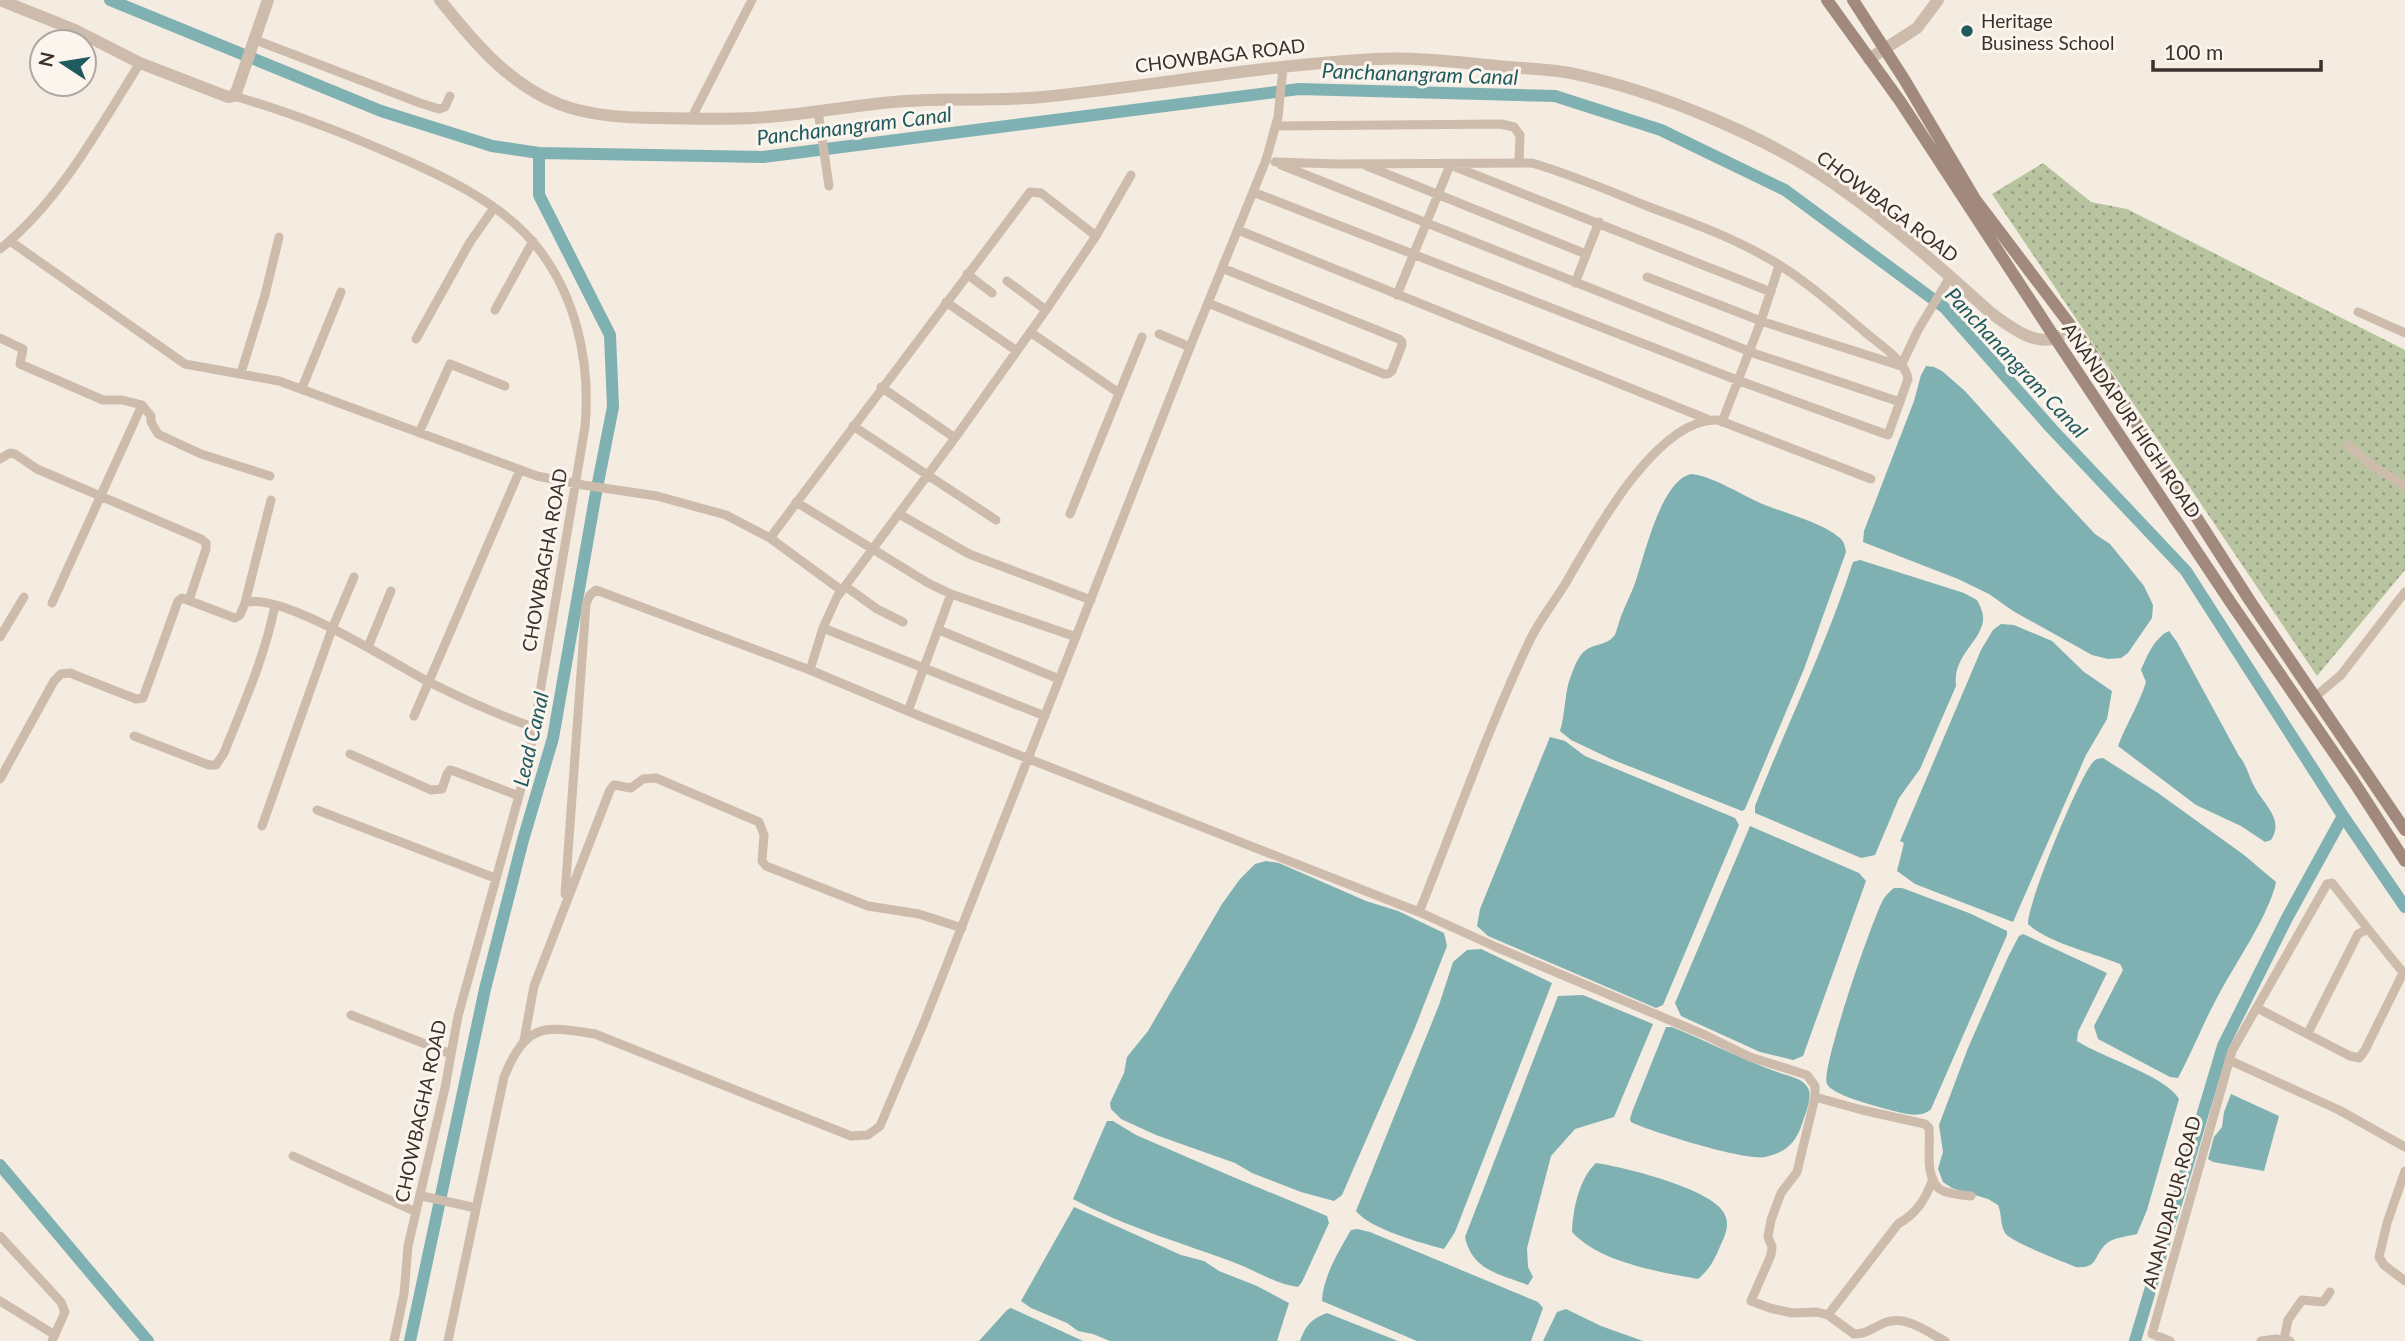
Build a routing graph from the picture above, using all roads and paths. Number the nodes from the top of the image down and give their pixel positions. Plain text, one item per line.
1 (1, 0) edge
2 (268, 0) edge
3 (440, 0) edge
4 (751, 0) edge
5 (1827, 0) edge
6 (1853, 0) edge
7 (1938, 0) edge
8 (252, 42) junction
9 (1886, 49) junction
10 (1869, 59) junction
11 (140, 63) junction
12 (1283, 68) junction
13 (234, 96) junction
14 (450, 96) dead end
15 (818, 111) junction
16 (691, 119) junction
17 (1277, 122) junction
18 (1270, 161) junction
19 (1519, 162) junction
20 (1362, 164) junction
21 (1447, 164) junction
22 (1132, 175) dead end
23 (829, 186) dead end
24 (1253, 192) junction
25 (1438, 194) junction
26 (494, 208) junction
27 (1599, 222) junction
28 (1426, 224) junction
29 (1238, 230) junction
30 (1096, 236) junction
31 (279, 237) dead end
32 (10, 241) junction
33 (533, 241) junction
34 (0, 249) edge
35 (1414, 254) junction
36 (1586, 254) junction
37 (1779, 265) junction
38 (1222, 268) junction
39 (967, 274) junction
40 (1647, 277) dead end
41 (1950, 277) junction
42 (1007, 281) dead end
43 (1574, 283) junction
44 (341, 292) dead end
45 (1771, 292) junction
46 (992, 293) dead end
47 (1397, 295) junction
48 (946, 302) junction
49 (1208, 303) junction
50 (495, 310) dead end
51 (1046, 310) junction
52 (2358, 312) dead end
53 (1761, 321) junction
54 (2071, 329) junction
55 (1030, 332) junction
56 (2405, 333) edge
57 (1159, 334) dead end
58 (1142, 337) dead end
59 (0, 338) edge
60 (2055, 338) junction
61 (416, 339) dead end
62 (1190, 347) junction
63 (1017, 351) junction
64 (1749, 351) junction
65 (1901, 366) junction
66 (241, 373) junction
67 (1737, 380) junction
68 (505, 386) dead end
69 (881, 387) junction
70 (302, 388) junction
71 (1119, 393) junction
72 (1900, 402) junction
73 (142, 405) junction
74 (1707, 419) junction
75 (1722, 422) junction
76 (853, 426) junction
77 (419, 433) junction
78 (955, 438) junction
79 (2348, 445) dead end
80 (0, 459) edge
81 (520, 470) junction
82 (928, 475) junction
83 (270, 476) dead end
84 (1871, 480) dead end
85 (579, 485) junction
86 (2405, 486) edge
87 (102, 497) junction
88 (271, 500) dead end
89 (796, 502) junction
90 (899, 514) junction
91 (1070, 514) dead end
92 (996, 520) dead end
93 (769, 538) junction
94 (873, 549) junction
95 (354, 577) dead end
96 (843, 588) junction
97 (391, 591) dead end
98 (2405, 592) edge
99 (951, 594) junction
100 (24, 597) dead end
101 (189, 600) junction
102 (1091, 600) junction
103 (52, 603) dead end
104 (245, 603) junction
105 (275, 605) junction
106 (903, 622) dead end
107 (823, 628) junction
108 (332, 629) junction
109 (939, 630) junction
110 (0, 637) edge
111 (1076, 637) junction
112 (368, 647) junction
113 (924, 669) junction
114 (810, 670) junction
115 (1059, 679) junction
116 (428, 681) junction
117 (2316, 696) junction
118 (908, 711) junction
119 (414, 716) dead end
120 (1045, 716) junction
121 (533, 727) junction
122 (134, 736) dead end
123 (350, 754) dead end
124 (1028, 757) junction
125 (0, 779) edge
126 (519, 796) junction
127 (317, 810) dead end
128 (262, 826) dead end
129 (2405, 830) edge
130 (2405, 861) edge
131 (495, 878) junction
132 (565, 905) junction
133 (1419, 912) junction
134 (962, 928) junction
135 (2368, 929) junction
136 (2404, 974) edge
137 (2257, 1008) junction
138 (351, 1015) dead end
139 (2308, 1033) junction
140 (524, 1040) junction
141 (451, 1054) junction
142 (2229, 1060) junction
143 (1815, 1097) junction
144 (2405, 1147) edge
145 (293, 1156) dead end
146 (2405, 1171) edge
147 (1933, 1179) junction
148 (422, 1196) junction
149 (1971, 1196) dead end
150 (476, 1208) junction
151 (416, 1212) junction
152 (0, 1236) edge
153 (2405, 1281) edge
154 (2330, 1292) dead end
155 (0, 1301) edge
156 (1828, 1315) junction
157 (53, 1338) edge
158 (2151, 1338) edge
159 (2287, 1340) edge
160 (394, 1341) edge
161 (448, 1341) edge
162 (1945, 1341) edge
163 (2170, 1341) edge
164 (2261, 1341) edge

1 - 11 street
2 - 8 street
3 - 16 street, CHOWBAGA ROAD
4 - 16 street
5 - 10 main road, ANANDAPUR HIGH ROAD
6 - 9 main road, ANANDAPUR HIGH ROAD
7 - 9 street
8 - 13 street
8 - 14 street
9 - 10 street
9 - 54 main road, ANANDAPUR HIGH ROAD
10 - 60 main road, ANANDAPUR HIGH ROAD
11 - 13 street
11 - 32 street
12 - 15 street, CHOWBAGA ROAD
12 - 17 street
12 - 41 street, CHOWBAGA ROAD
13 - 26 street, CHOWBAGHA ROAD
15 - 16 street, CHOWBAGA ROAD
15 - 23 street
17 - 18 street
17 - 19 street
18 - 20 street
18 - 24 street
18 - 28 street
19 - 21 street
19 - 37 street
20 - 21 street
20 - 25 street
21 - 25 street
21 - 27 street
22 - 30 street
24 - 29 street
24 - 35 street
25 - 28 street
25 - 36 street
26 - 33 street, CHOWBAGHA ROAD
26 - 61 street
27 - 36 street
27 - 45 street
28 - 35 street
28 - 43 street
29 - 38 street
29 - 47 street
30 - 39 street
30 - 51 street
31 - 66 street
32 - 34 street
32 - 66 street
33 - 50 street
33 - 85 street, CHOWBAGHA ROAD
35 - 47 street
35 - 67 street
36 - 43 street
37 - 45 street
37 - 65 street
38 - 49 street
38 - 49 street
39 - 46 street
39 - 48 street
40 - 53 street
41 - 60 street, CHOWBAGA ROAD
41 - 65 street
42 - 51 street
43 - 64 street
44 - 70 street
45 - 53 street
47 - 74 street
48 - 63 street
48 - 69 street
49 - 62 street
51 - 55 street
52 - 56 street
53 - 64 street
53 - 65 street
54 - 60 street
54 - 117 main road, ANANDAPUR HIGH ROAD
55 - 63 street
55 - 71 street
57 - 62 street
58 - 71 street
59 - 73 street
60 - 130 main road, ANANDAPUR HIGH ROAD
62 - 102 street
63 - 78 street
64 - 67 street
64 - 72 street
65 - 72 street
66 - 70 street
67 - 72 street
67 - 75 street
68 - 77 street
69 - 76 street
69 - 78 street
70 - 77 street
71 - 91 street
73 - 83 street
73 - 87 street
74 - 75 street
74 - 133 street
75 - 84 street
76 - 82 street
76 - 89 street
77 - 81 street
78 - 82 street
79 - 86 street
80 - 87 street
81 - 85 street
81 - 116 street
82 - 90 street
82 - 92 street
85 - 93 street
85 - 121 street, CHOWBAGHA ROAD
87 - 101 street
87 - 103 street
88 - 104 street
89 - 93 street
89 - 94 street
90 - 94 street
90 - 102 street
93 - 96 street
94 - 96 street
94 - 99 street
95 - 108 street
96 - 106 street
96 - 107 street
97 - 112 street
98 - 117 street
99 - 109 street
99 - 111 street
100 - 110 street
101 - 104 street
101 - 125 street
102 - 111 street
104 - 105 street
105 - 108 street
105 - 122 street
107 - 113 street
107 - 114 street
108 - 112 street
108 - 128 street
109 - 113 street
109 - 115 street
111 - 115 street
112 - 116 street
113 - 118 street
113 - 120 street
114 - 118 street
114 - 132 street
115 - 120 street
116 - 119 street
116 - 121 street
117 - 129 main road, ANANDAPUR HIGH ROAD
118 - 124 street
120 - 124 street
121 - 126 street, CHOWBAGHA ROAD
123 - 126 street
124 - 133 street
124 - 134 street
126 - 131 street, CHOWBAGHA ROAD
127 - 131 street
131 - 141 street, CHOWBAGHA ROAD
132 - 134 street
132 - 140 street
133 - 143 street
134 - 140 street
135 - 136 street, ANANDAPUR ROAD
135 - 137 street, ANANDAPUR ROAD
135 - 139 street
136 - 139 street, ANANDAPUR ROAD
137 - 139 street, ANANDAPUR ROAD
137 - 142 street, ANANDAPUR ROAD
138 - 141 street
140 - 150 street
141 - 148 street, CHOWBAGHA ROAD
142 - 144 street
142 - 158 street, ANANDAPUR ROAD
143 - 147 street
143 - 156 street
145 - 151 street
146 - 153 street
147 - 149 street
147 - 156 street
148 - 150 street
148 - 151 street, CHOWBAGHA ROAD
150 - 161 street
151 - 160 street, CHOWBAGHA ROAD
152 - 157 street
154 - 159 street
155 - 157 street
156 - 162 street
158 - 163 street, ANANDAPUR ROAD
159 - 164 street

